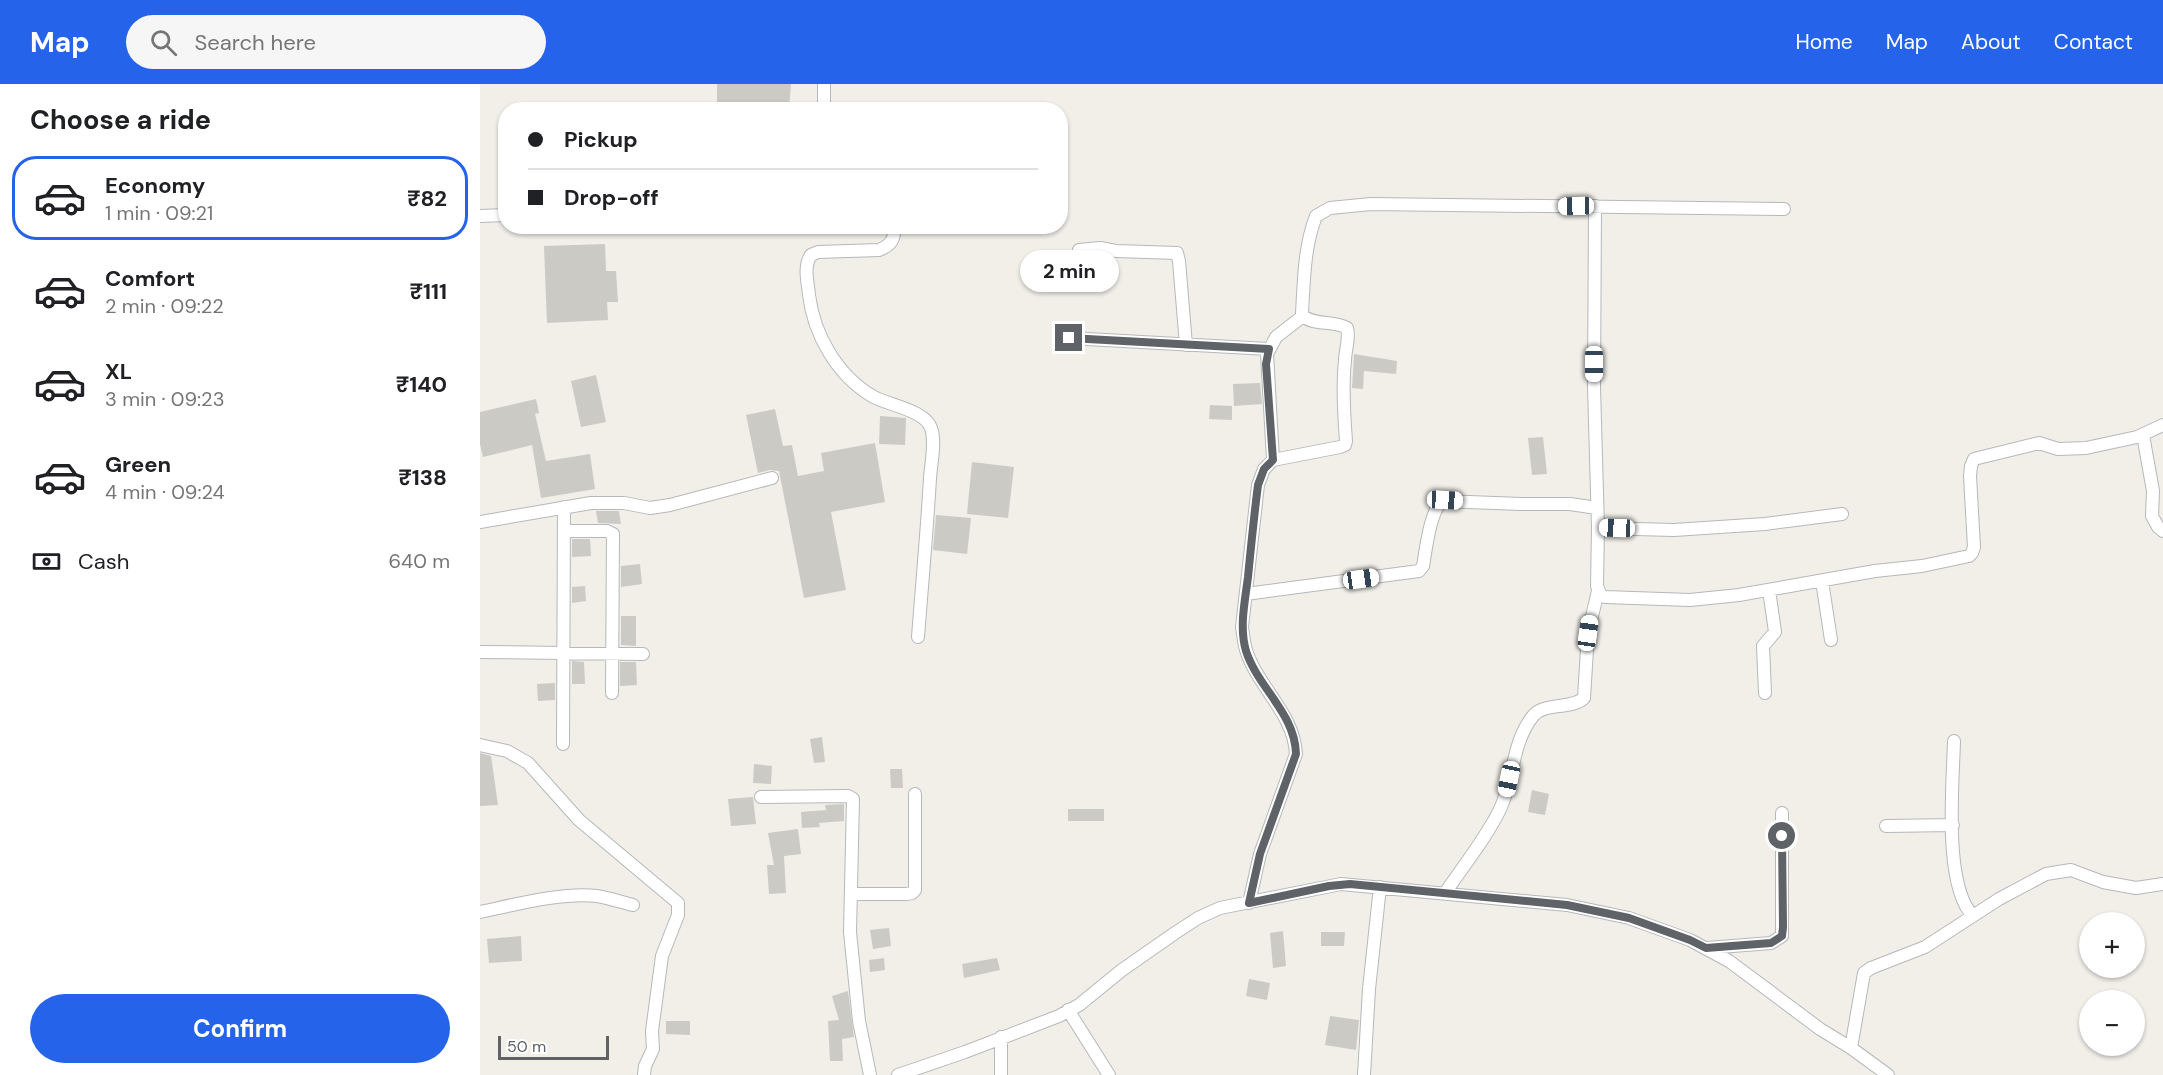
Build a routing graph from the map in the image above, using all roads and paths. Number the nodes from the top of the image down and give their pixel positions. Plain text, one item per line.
1 (824, 84) edge
2 (824, 102) edge
3 (1594, 206) junction
4 (1785, 209) dead end
5 (498, 215) edge
6 (480, 216) edge
7 (895, 234) edge
8 (1079, 250) dead end
9 (1303, 316) junction
10 (1069, 338) dead end
11 (1186, 345) junction
12 (1269, 349) junction
13 (2163, 425) edge
14 (2143, 435) junction
15 (1273, 460) junction
16 (772, 478) dead end
17 (564, 507) junction
18 (1597, 508) junction
19 (1842, 514) dead end
20 (480, 522) edge
21 (1598, 528) junction
22 (564, 531) junction
23 (2163, 531) edge
24 (1822, 581) junction
25 (1769, 590) junction
26 (1598, 591) junction
27 (1246, 594) junction
28 (918, 637) dead end
29 (1831, 640) dead end
30 (480, 652) edge
31 (564, 653) junction
32 (612, 653) junction
33 (643, 654) dead end
34 (612, 693) dead end
35 (1765, 693) dead end
36 (1954, 741) dead end
37 (563, 744) dead end
38 (480, 746) edge
39 (915, 794) dead end
40 (761, 797) dead end
41 (1782, 813) dead end
42 (1953, 825) junction
43 (1886, 826) dead end
44 (2163, 884) edge
45 (1380, 887) junction
46 (1445, 893) junction
47 (851, 894) junction
48 (1249, 903) junction
49 (633, 905) dead end
50 (1968, 909) junction
51 (480, 912) edge
52 (1706, 948) junction
53 (1068, 1010) junction
54 (1001, 1037) junction
55 (1851, 1048) junction
56 (1886, 1074) edge
57 (644, 1075) edge
58 (870, 1075) edge
59 (898, 1075) edge
60 (1001, 1075) edge
61 (1109, 1075) edge
62 (1364, 1075) edge

1 - 2 street
3 - 4 street
3 - 9 street
3 - 18 street
5 - 6 street
7 - 28 street
8 - 11 street
9 - 12 street
9 - 15 street
10 - 11 street
11 - 12 street
12 - 15 street
13 - 14 street
14 - 23 street
14 - 24 street
15 - 27 street
16 - 17 street
17 - 20 street
17 - 22 street
18 - 21 street
18 - 27 street
19 - 21 street
21 - 26 street
22 - 31 street
22 - 32 street
24 - 25 street
24 - 29 street
25 - 26 street
25 - 35 street
26 - 46 street
27 - 48 street
30 - 31 street
31 - 32 street
31 - 37 street
32 - 33 street
32 - 34 street
36 - 42 street
38 - 57 street
39 - 47 street
40 - 47 street
41 - 52 street
42 - 43 street
42 - 50 street
44 - 50 street
45 - 46 street
45 - 48 street
45 - 62 street
46 - 52 street
47 - 58 street
48 - 53 street
49 - 51 street
50 - 55 street
52 - 55 street
53 - 54 street
53 - 61 street
54 - 59 street
54 - 60 street
55 - 56 street

